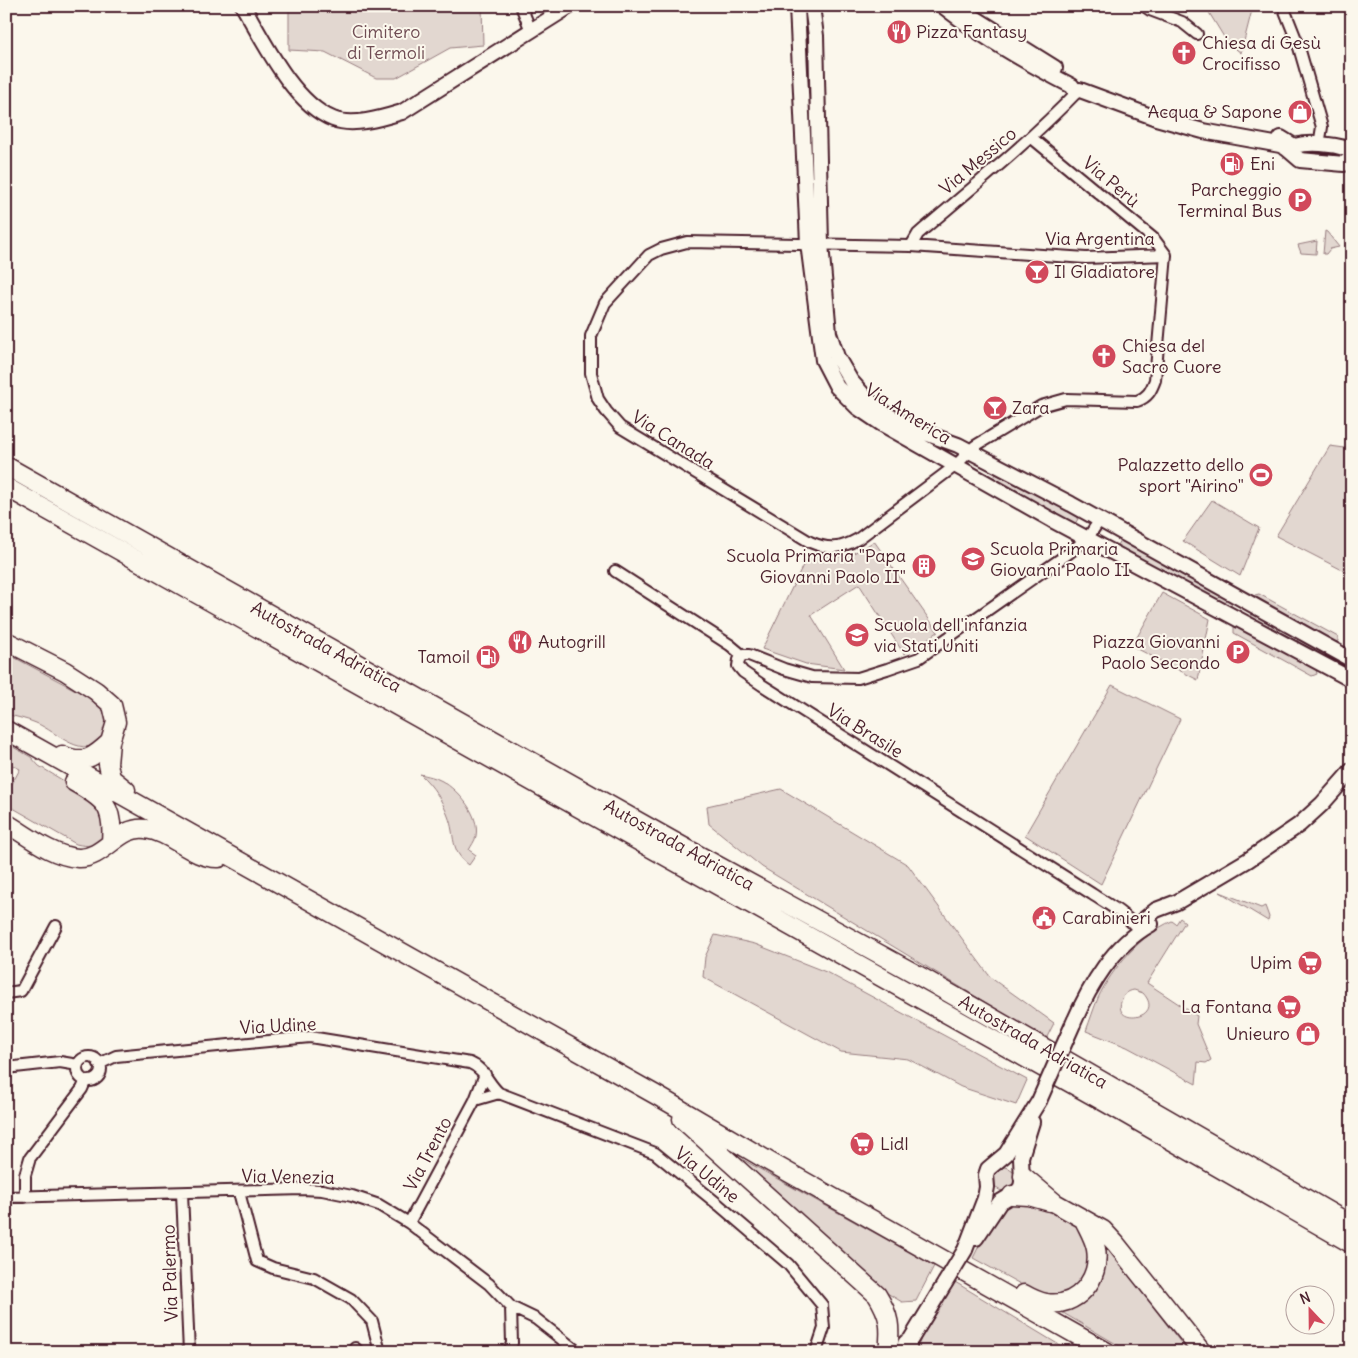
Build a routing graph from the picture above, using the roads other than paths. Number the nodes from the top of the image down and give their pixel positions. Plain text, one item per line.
1 (243, 6) edge
2 (521, 6) edge
3 (570, 6) edge
4 (797, 6) edge
5 (812, 6) edge
6 (943, 6) edge
7 (958, 6) edge
8 (1144, 6) edge
9 (1283, 6) edge
10 (814, 21) junction
11 (798, 22) junction
12 (531, 31) junction
13 (1197, 34) dead end
14 (1077, 87) junction
15 (1032, 138) junction
16 (1319, 145) junction
17 (1293, 150) junction
18 (1350, 154) edge
19 (814, 244) junction
20 (911, 246) junction
21 (1166, 255) junction
22 (962, 458) junction
23 (6, 466) edge
24 (6, 487) edge
25 (1099, 521) junction
26 (1087, 539) junction
27 (615, 571) dead end
28 (1243, 601) junction
29 (1233, 617) junction
30 (6, 641) edge
31 (742, 655) junction
32 (1346, 657) edge
33 (1333, 670) junction
34 (1352, 680) edge
35 (6, 730) edge
36 (26, 741) junction
37 (110, 742) junction
38 (1352, 770) edge
39 (165, 820) junction
40 (6, 824) edge
41 (111, 842) junction
42 (232, 858) junction
43 (56, 926) dead end
44 (1135, 928) junction
45 (6, 993) edge
46 (100, 1064) junction
47 (78, 1065) junction
48 (6, 1068) edge
49 (485, 1074) junction
50 (86, 1080) junction
51 (499, 1094) junction
52 (656, 1095) junction
53 (475, 1100) junction
54 (1038, 1103) junction
55 (996, 1161) junction
56 (1022, 1173) junction
57 (987, 1187) junction
58 (239, 1192) junction
59 (182, 1193) junction
60 (1009, 1196) junction
61 (6, 1197) edge
62 (24, 1197) junction
63 (1055, 1203) junction
64 (1084, 1220) junction
65 (409, 1223) junction
66 (1352, 1225) edge
67 (1352, 1244) edge
68 (965, 1250) junction
69 (987, 1284) junction
70 (1026, 1306) junction
71 (511, 1307) junction
72 (906, 1349) edge
73 (189, 1352) edge
74 (380, 1352) edge
75 (509, 1352) edge
76 (578, 1352) edge
77 (816, 1352) edge
78 (888, 1352) edge
79 (1090, 1352) edge
80 (1107, 1352) edge
81 (1202, 1352) edge

1 - 12 main road
2 - 12 street
3 - 12 main road
4 - 11 main road, Via America
5 - 10 main road, Via America
6 - 14 main road
7 - 14 main road
8 - 13 street
9 - 16 street
10 - 11 main road
10 - 19 main road, Via America
11 - 19 main road, Via America
14 - 15 street, Via Messico
14 - 17 main road
15 - 20 street, Via Messico
15 - 21 street, Via Perù
16 - 17 main road
16 - 18 main road
17 - 18 main road
19 - 20 street, Via Argentina
19 - 22 main road, Via America
19 - 22 main road, Via America
19 - 22 street, Via Canada
20 - 21 street, Via Argentina
21 - 22 street, Via Argentina
22 - 25 main road, Via America
22 - 26 main road, Via America
23 - 66 highway, Autostrada Adriatica
24 - 67 highway, Autostrada Adriatica
25 - 26 street
25 - 28 main road, Via America
26 - 29 main road, Via America
26 - 31 street
27 - 31 street
28 - 29 main road
28 - 32 main road, Via America
29 - 33 main road, Via America
30 - 37 highway
31 - 44 street, Via Brasile
32 - 33 main road, Via America
33 - 34 main road, Via America
35 - 36 highway
36 - 37 highway
36 - 39 highway
36 - 41 highway
37 - 39 highway
38 - 44 main road
39 - 42 highway
40 - 41 highway
41 - 42 highway
42 - 52 highway
43 - 45 street
44 - 54 main road, bridge
46 - 47 street, Via Udine
46 - 49 street, Via Udine
46 - 50 street
47 - 48 street, Via Udine
47 - 50 street
49 - 51 street, Via Udine
49 - 53 street
50 - 62 street
51 - 53 street
51 - 77 street, Via Udine
52 - 69 highway
52 - 78 highway
53 - 65 street, Via Trento
54 - 55 main road
54 - 56 main road
55 - 56 main road
55 - 57 main road
56 - 60 main road
56 - 63 highway
57 - 60 main road
57 - 68 main road
58 - 59 street, Via Venezia
58 - 65 street, Via Venezia
58 - 74 street
59 - 62 street, Via Venezia
59 - 73 street, Via Palermo
60 - 63 highway
60 - 68 main road
61 - 62 street, Via Venezia
63 - 64 highway
64 - 69 highway
64 - 81 highway
65 - 71 street, Via Venezia
68 - 72 main road, bridge
69 - 70 highway
70 - 79 highway
70 - 80 highway
71 - 75 street
71 - 76 street, Via Venezia

